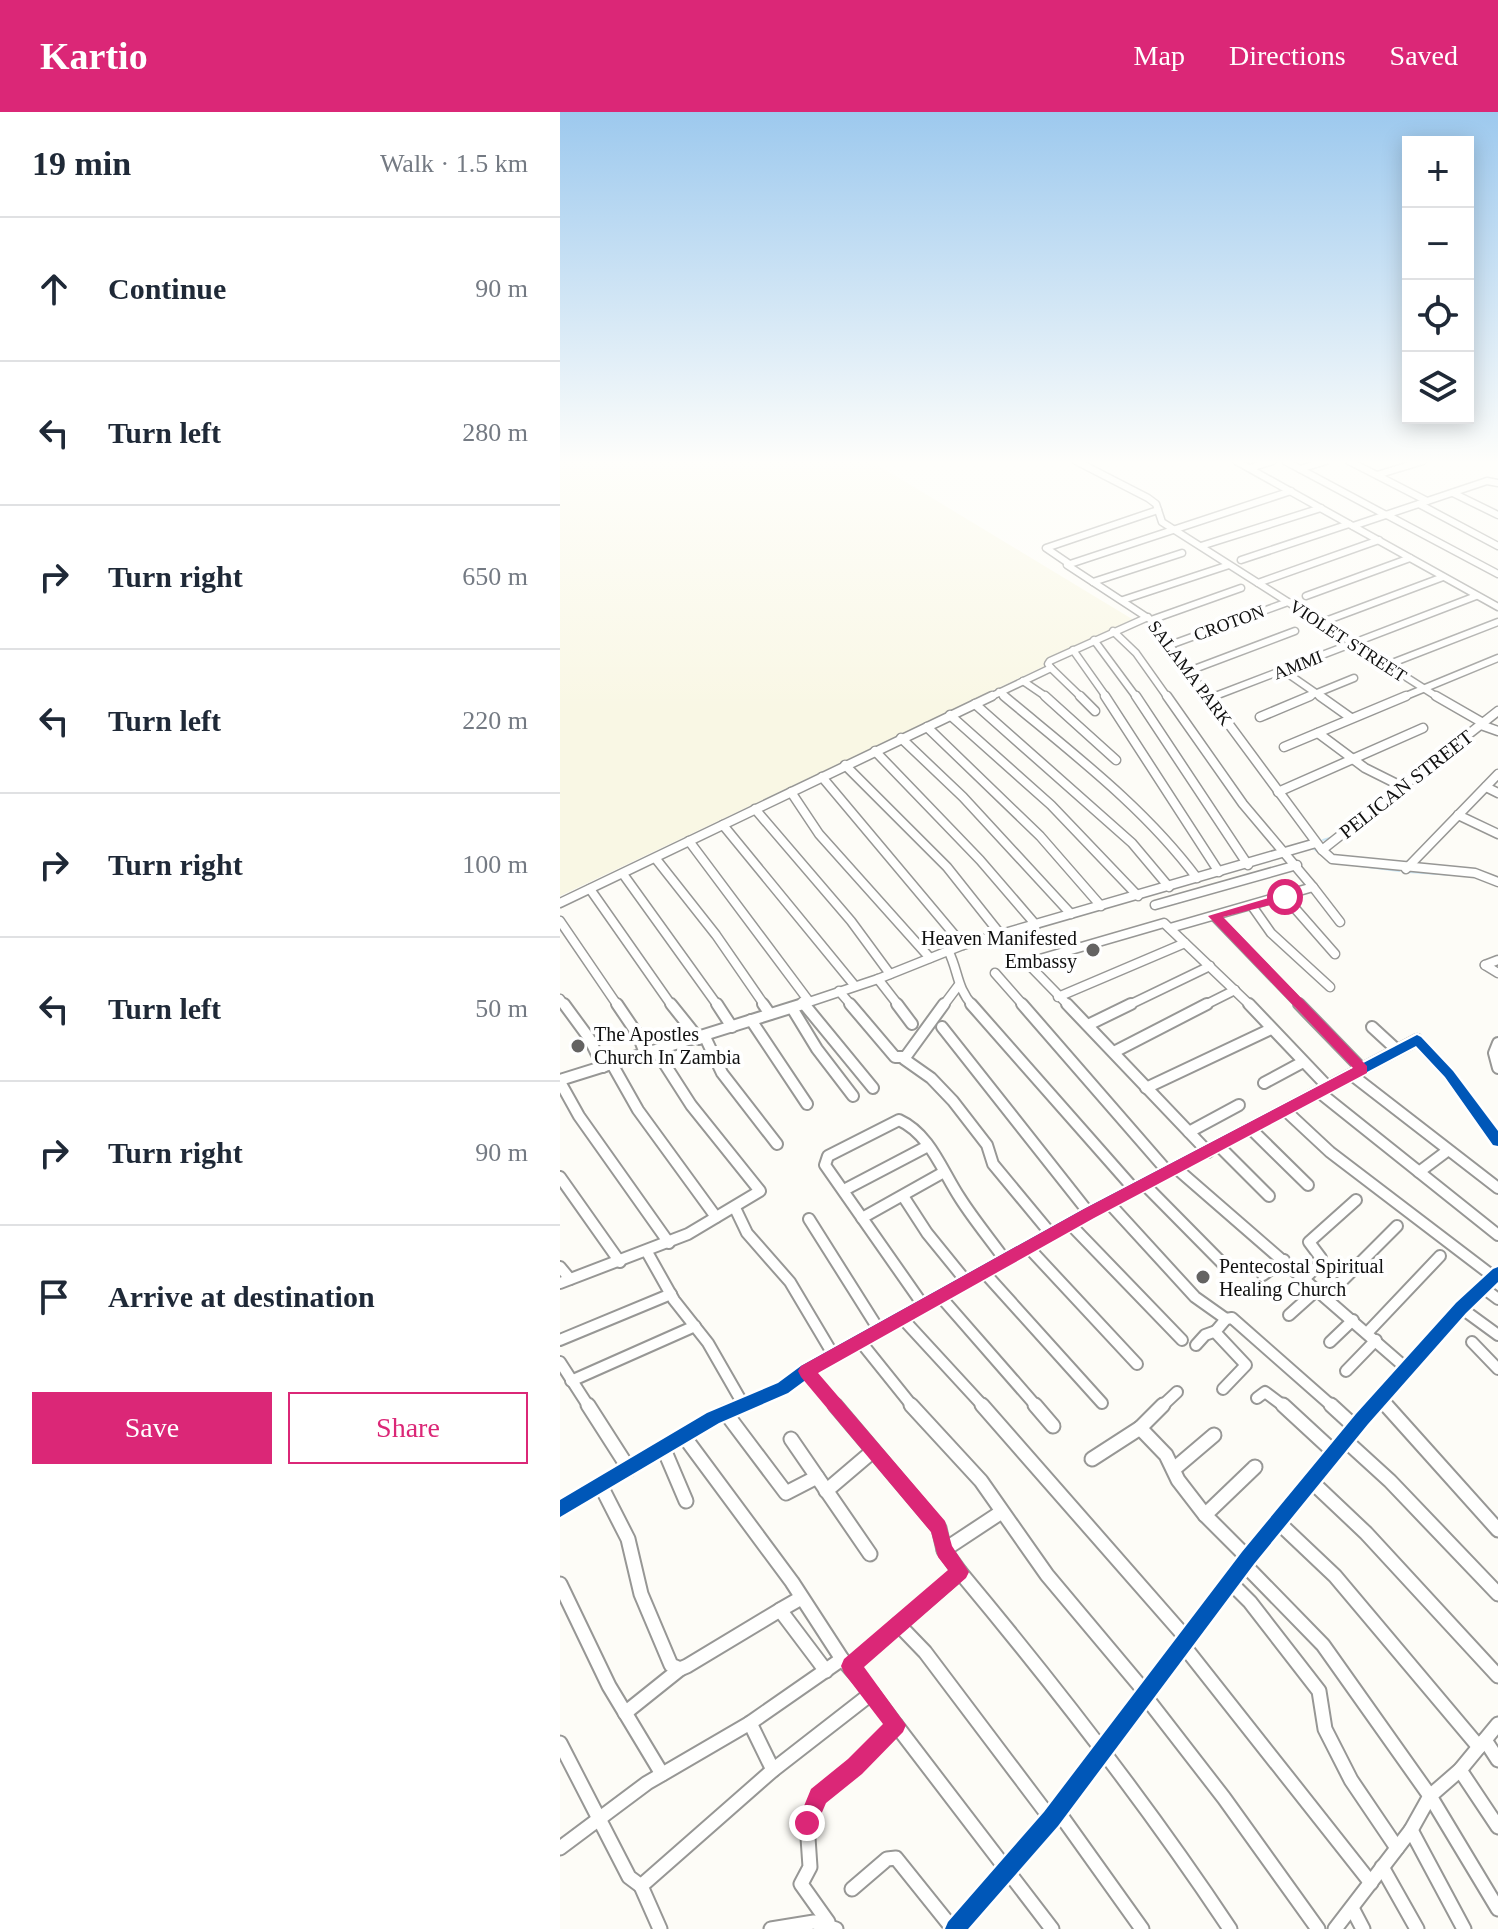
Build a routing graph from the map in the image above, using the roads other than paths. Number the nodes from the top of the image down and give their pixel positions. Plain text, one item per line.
1 (1053, 546) edge
2 (1122, 546) edge
3 (1201, 546) edge
4 (1286, 546) edge
5 (1363, 546) edge
6 (1389, 546) edge
7 (1444, 546) edge
8 (1182, 553) dead end
9 (1410, 558) junction
10 (1241, 560) dead end
11 (1068, 563) junction
12 (1229, 565) junction
13 (1498, 574) edge
14 (1443, 577) junction
15 (1093, 582) junction
16 (1258, 583) junction
17 (1241, 588) dead end
18 (1498, 595) edge
19 (1306, 596) dead end
20 (1476, 596) junction
21 (1123, 600) junction
22 (1288, 602) junction
23 (1494, 605) edge
24 (1150, 618) junction
25 (1498, 622) edge
26 (1320, 623) junction
27 (1113, 631) junction
28 (1295, 631) dead end
29 (1097, 642) junction
30 (1353, 643) junction
31 (1170, 645) junction
32 (1075, 652) junction
33 (1498, 658) edge
34 (1387, 665) junction
35 (1051, 668) junction
36 (1189, 671) junction
37 (1284, 671) junction
38 (1354, 678) dead end
39 (1023, 681) junction
40 (1423, 689) junction
41 (999, 692) junction
42 (1316, 694) junction
43 (1210, 698) junction
44 (975, 704) junction
45 (1095, 711) dead end
46 (1498, 711) edge
47 (950, 715) junction
48 (1260, 717) dead end
49 (1351, 718) junction
50 (1482, 724) junction
51 (927, 727) junction
52 (1423, 728) dead end
53 (1498, 731) edge
54 (1318, 733) junction
55 (901, 738) junction
56 (1284, 747) dead end
57 (875, 751) junction
58 (1353, 759) junction
59 (1116, 760) dead end
60 (845, 765) junction
61 (1498, 774) edge
62 (822, 777) junction
63 (1403, 787) junction
64 (1486, 787) junction
65 (791, 792) junction
66 (1278, 792) junction
67 (1498, 793) edge
68 (755, 809) junction
69 (1458, 815) junction
70 (723, 825) junction
71 (1498, 834) edge
72 (689, 841) junction
73 (1319, 846) junction
74 (1285, 853) junction
75 (656, 859) junction
76 (1248, 865) junction
77 (1297, 865) junction
78 (1406, 869) junction
79 (1219, 872) junction
80 (623, 874) junction
81 (1197, 878) junction
82 (1498, 882) edge
83 (1169, 887) junction
84 (1313, 887) junction
85 (590, 889) junction
86 (1138, 896) junction
87 (1285, 897) junction
88 (560, 903) edge
89 (1155, 905) dead end
90 (1101, 906) junction
91 (1252, 906) junction
92 (1071, 914) junction
93 (1214, 916) junction
94 (560, 921) edge
95 (1340, 922) dead end
96 (1036, 925) junction
97 (1170, 928) junction
98 (1001, 935) junction
99 (1185, 943) junction
100 (963, 945) junction
101 (948, 950) junction
102 (1335, 954) dead end
103 (930, 958) junction
104 (1498, 960) edge
105 (1210, 966) junction
106 (995, 973) dead end
107 (1498, 973) edge
108 (890, 974) junction
109 (878, 979) junction
110 (855, 986) junction
111 (958, 986) junction
112 (1330, 987) dead end
113 (1235, 990) junction
114 (839, 991) junction
115 (1058, 997) junction
116 (560, 999) edge
117 (805, 1001) junction
118 (792, 1008) junction
119 (770, 1014) junction
120 (751, 1020) junction
121 (912, 1024) dead end
122 (1088, 1025) junction
123 (732, 1027) junction
124 (942, 1027) dead end
125 (1372, 1027) dead end
126 (1271, 1029) junction
127 (702, 1038) junction
128 (1498, 1043) edge
129 (1397, 1050) junction
130 (1114, 1052) junction
131 (652, 1054) junction
132 (906, 1057) junction
133 (1303, 1062) junction
134 (607, 1065) junction
135 (1498, 1068) edge
136 (1357, 1072) junction
137 (560, 1080) edge
138 (1264, 1083) dead end
139 (873, 1088) dead end
140 (1146, 1088) junction
141 (1324, 1090) junction
142 (853, 1096) dead end
143 (807, 1104) dead end
144 (1239, 1105) dead end
145 (1286, 1111) junction
146 (1251, 1129) junction
147 (1189, 1132) junction
148 (1498, 1141) edge
149 (777, 1144) dead end
150 (928, 1146) junction
151 (1219, 1146) junction
152 (1447, 1151) junction
153 (1208, 1152) junction
154 (1172, 1170) junction
155 (944, 1172) junction
156 (1419, 1172) junction
157 (560, 1177) edge
158 (1308, 1185) dead end
159 (1139, 1186) junction
160 (1498, 1188) edge
161 (844, 1190) junction
162 (903, 1196) junction
163 (1269, 1196) dead end
164 (1356, 1200) dead end
165 (1109, 1203) junction
166 (735, 1208) junction
167 (1089, 1213) junction
168 (716, 1217) junction
169 (862, 1218) junction
170 (809, 1219) dead end
171 (1070, 1224) junction
172 (1397, 1226) dead end
173 (1051, 1234) junction
174 (1498, 1235) edge
175 (669, 1243) junction
176 (1028, 1247) junction
177 (647, 1252) junction
178 (1440, 1256) dead end
179 (1005, 1260) junction
180 (1284, 1260) junction
181 (620, 1262) junction
182 (1225, 1266) dead end
183 (560, 1267) edge
184 (983, 1271) junction
185 (1263, 1275) dead end
186 (1496, 1275) edge
187 (1305, 1278) junction
188 (565, 1281) edge
189 (966, 1281) junction
190 (1482, 1287) junction
191 (1322, 1293) junction
192 (671, 1294) junction
193 (940, 1296) junction
194 (1498, 1299) edge
195 (923, 1305) junction
196 (1461, 1308) junction
197 (1289, 1315) dead end
198 (902, 1318) junction
199 (1226, 1319) junction
200 (1353, 1320) junction
201 (695, 1326) junction
202 (879, 1330) junction
203 (1216, 1331) junction
204 (1498, 1335) edge
205 (1371, 1336) junction
206 (560, 1340) edge
207 (1182, 1340) dead end
208 (860, 1341) junction
209 (1330, 1342) dead end
210 (1472, 1342) dead end
211 (1196, 1345) dead end
212 (834, 1356) junction
213 (560, 1362) edge
214 (1137, 1364) dead end
215 (1406, 1368) junction
216 (1498, 1369) edge
217 (806, 1371) junction
218 (1346, 1371) dead end
219 (571, 1381) junction
220 (1223, 1389) dead end
221 (1177, 1392) dead end
222 (1257, 1398) dead end
223 (1380, 1399) junction
224 (1102, 1403) dead end
225 (743, 1404) junction
226 (725, 1412) junction
227 (1053, 1426) dead end
228 (1355, 1427) junction
229 (1140, 1428) junction
230 (683, 1435) junction
231 (1214, 1435) dead end
232 (791, 1439) dead end
233 (1345, 1440) junction
234 (663, 1447) junction
235 (873, 1451) junction
236 (1335, 1453) junction
237 (1092, 1459) dead end
238 (1255, 1467) dead end
239 (629, 1469) junction
240 (1174, 1469) junction
241 (817, 1477) junction
242 (1311, 1481) junction
243 (601, 1486) junction
244 (826, 1491) junction
245 (686, 1501) dead end
246 (561, 1505) edge
247 (1000, 1513) junction
248 (1205, 1515) junction
249 (1278, 1522) junction
250 (1498, 1530) edge
251 (944, 1550) junction
252 (870, 1554) dead end
253 (1246, 1561) junction
254 (960, 1572) junction
255 (1231, 1583) junction
256 (560, 1584) edge
257 (1498, 1594) edge
258 (801, 1598) junction
259 (780, 1610) junction
260 (898, 1624) junction
261 (1185, 1642) junction
262 (846, 1662) junction
263 (680, 1669) junction
264 (826, 1671) junction
265 (1498, 1676) edge
266 (872, 1693) junction
267 (1146, 1694) junction
268 (625, 1713) junction
269 (750, 1723) junction
270 (1498, 1724) edge
271 (896, 1725) junction
272 (560, 1743) edge
273 (1482, 1743) junction
274 (1103, 1753) junction
275 (1498, 1760) edge
276 (773, 1770) junction
277 (1460, 1770) junction
278 (662, 1774) junction
279 (1430, 1796) junction
280 (1054, 1814) junction
281 (600, 1819) junction
282 (1498, 1827) edge
283 (1411, 1830) junction
284 (560, 1848) edge
285 (1397, 1848) junction
286 (1382, 1867) junction
287 (1006, 1870) junction
288 (1371, 1883) junction
289 (641, 1886) junction
290 (852, 1889) dead end
291 (1352, 1908) junction
292 (1498, 1909) edge
293 (832, 1926) edge
294 (958, 1927) edge
295 (660, 1929) edge
296 (771, 1929) edge
297 (1052, 1929) edge
298 (1142, 1929) edge
299 (1230, 1929) edge
300 (1318, 1929) edge
301 (1335, 1929) edge
302 (1363, 1929) edge
303 (1417, 1929) edge
304 (1464, 1929) edge

1 - 11 street
2 - 11 street
3 - 12 street, VIOLET STREET
4 - 10 street
5 - 16 street
6 - 9 street
7 - 13 street
8 - 15 street
9 - 14 street
9 - 19 street
11 - 15 street, SALAMA PARK
12 - 16 street, VIOLET STREET
12 - 21 street
14 - 20 street
14 - 26 street
15 - 21 street, SALAMA PARK
16 - 22 street, VIOLET STREET
17 - 24 street
18 - 23 street
20 - 23 street
20 - 30 street, AMMI
21 - 24 street, SALAMA PARK
22 - 26 street, VIOLET STREET
22 - 31 street, CROTON
24 - 27 street
24 - 31 street, SALAMA PARK
25 - 34 street
26 - 30 street, VIOLET STREET
27 - 29 street
27 - 74 street
28 - 36 street
29 - 32 street
29 - 76 street
30 - 34 street, VIOLET STREET
30 - 37 street, AMMI
31 - 36 street, SALAMA PARK
32 - 35 street
32 - 79 street
33 - 40 street
34 - 40 street, VIOLET STREET
35 - 39 street
35 - 45 street
36 - 43 street, SALAMA PARK
37 - 42 street
37 - 43 street, AMMI
38 - 42 street
39 - 41 street
39 - 59 street
40 - 49 street
40 - 50 street, VIOLET STREET
41 - 44 street
41 - 81 street
42 - 48 street
42 - 49 street
43 - 66 street, SALAMA PARK
44 - 47 street
44 - 83 street
46 - 50 street, PELICAN STREET
47 - 51 street
47 - 86 street
49 - 54 street
50 - 53 street, VIOLET STREET
50 - 63 street, PELICAN STREET
51 - 55 street
51 - 90 street
52 - 58 street
54 - 56 street
54 - 58 street
55 - 57 street
55 - 92 street
57 - 60 street
57 - 96 street
58 - 63 street
58 - 66 street
60 - 62 street
60 - 98 street
61 - 64 street
62 - 65 street
62 - 100 street
63 - 73 street, PELICAN STREET
64 - 67 street
64 - 69 street
65 - 68 street
65 - 103 street
66 - 73 street, SALAMA PARK
68 - 70 street
68 - 108 street
69 - 71 street
69 - 78 street
70 - 72 street
70 - 110 street
72 - 75 street
72 - 117 street
73 - 74 street, PELICAN STREET
73 - 78 street
74 - 76 street, PELICAN STREET
74 - 77 street
75 - 80 street
75 - 119 street
76 - 79 street, PELICAN STREET
77 - 84 street
77 - 89 street
78 - 82 street
79 - 81 street, PELICAN STREET
80 - 85 street
80 - 123 street
81 - 83 street, PELICAN STREET
83 - 86 street, PELICAN STREET
84 - 87 street
84 - 95 street
85 - 88 street
85 - 127 street
86 - 90 street, PELICAN STREET
87 - 91 street
87 - 102 street
90 - 92 street, PELICAN STREET
91 - 93 street
91 - 112 street
92 - 96 street, PELICAN STREET
93 - 97 street
93 - 136 street
94 - 131 street
96 - 98 street, PELICAN STREET
97 - 99 street
97 - 115 street
98 - 100 street, PELICAN STREET
99 - 105 street
99 - 115 street
100 - 101 street, PELICAN STREET
101 - 103 street, PELICAN STREET
101 - 111 street
103 - 108 street, PELICAN STREET
104 - 107 street
105 - 113 street
105 - 122 street
106 - 154 street
108 - 109 street, PELICAN STREET
109 - 110 street, PELICAN STREET
109 - 121 street
110 - 114 street, PELICAN STREET
111 - 132 street
111 - 159 street
113 - 126 street
113 - 130 street
114 - 117 street, PELICAN STREET
114 - 132 street
115 - 122 street
116 - 134 street
117 - 118 street, PELICAN STREET
117 - 139 street
118 - 119 street, PELICAN STREET
118 - 142 street
119 - 120 street, PELICAN STREET
120 - 123 street, PELICAN STREET
120 - 143 street
122 - 130 street
123 - 127 street, PELICAN STREET
124 - 167 street
125 - 129 street
126 - 133 street
126 - 140 street
127 - 131 street, PELICAN STREET
127 - 149 street
128 - 135 street
129 - 136 street
129 - 148 street
130 - 140 street
131 - 134 street, PELICAN STREET
131 - 166 street
132 - 173 street
133 - 138 street
133 - 141 street
134 - 137 street, PELICAN STREET
134 - 168 street
136 - 141 street
136 - 152 street
137 - 175 street
140 - 147 street
141 - 145 street
141 - 156 street
144 - 147 street
145 - 146 street
145 - 186 street
146 - 151 street
146 - 158 street
147 - 153 street
150 - 155 street
150 - 161 street
150 - 161 street
151 - 153 street
151 - 163 street
152 - 156 street
152 - 160 street
153 - 154 street
154 - 159 street
154 - 180 street
155 - 162 street
155 - 179 street
156 - 174 street
157 - 181 street
159 - 165 street
159 - 182 street
161 - 169 street
162 - 169 street
162 - 189 street
164 - 187 street
165 - 167 street
165 - 199 street
166 - 168 street
166 - 212 street
167 - 171 street
168 - 175 street
169 - 195 street
170 - 202 street
171 - 173 street
171 - 207 street
172 - 191 street
173 - 176 street
175 - 177 street
176 - 179 street
176 - 214 street
177 - 181 street
177 - 192 street
178 - 205 street
179 - 184 street
180 - 185 street
180 - 187 street
181 - 188 street
183 - 188 street
184 - 189 street
184 - 224 street
186 - 190 street
187 - 191 street
189 - 193 street
190 - 194 street
190 - 196 street
191 - 197 street
191 - 200 street
192 - 201 street
192 - 206 street
193 - 195 street
193 - 227 street
195 - 198 street
196 - 204 street
196 - 215 street
198 - 202 street
198 - 261 street
199 - 203 street
199 - 228 street
200 - 205 street
200 - 209 street
201 - 219 street
201 - 225 street
202 - 208 street
203 - 211 street
203 - 220 street
205 - 215 street
205 - 218 street
208 - 212 street
208 - 247 street
210 - 216 street
212 - 217 street
213 - 219 street
215 - 223 street
217 - 225 street
217 - 235 street
219 - 239 street
221 - 229 street
222 - 236 street
223 - 228 street
223 - 250 street
225 - 226 street
226 - 230 street
226 - 241 street
228 - 233 street
229 - 237 street
229 - 240 street
230 - 234 street
230 - 258 street
231 - 240 street
232 - 241 street
233 - 236 street
233 - 257 street
234 - 239 street
234 - 245 street
235 - 244 street
235 - 251 street
236 - 242 street
238 - 248 street
239 - 243 street
240 - 248 street
241 - 244 street
242 - 249 street
242 - 265 street
243 - 246 street
243 - 263 street
244 - 252 street
247 - 251 street
247 - 267 street
248 - 253 street
249 - 253 street
249 - 273 street
251 - 254 street
253 - 255 street
253 - 279 street
254 - 260 street
254 - 274 street
255 - 261 street
255 - 285 street
256 - 268 street
258 - 259 street
258 - 262 street
259 - 263 street
259 - 264 street
260 - 262 street
260 - 280 street
261 - 267 street
261 - 288 street
262 - 264 street
262 - 266 street
263 - 268 street
264 - 269 street
266 - 271 street
266 - 276 street
267 - 274 street
267 - 300 street
268 - 278 street
269 - 276 street
269 - 278 street
270 - 273 street
271 - 287 street
271 - 293 street
272 - 281 street
273 - 275 street
273 - 277 street
274 - 280 street
274 - 299 street
276 - 289 street
277 - 279 street
277 - 282 street
278 - 281 street
279 - 283 street
279 - 292 street
280 - 287 street
280 - 298 street
281 - 284 street
281 - 289 street
283 - 285 street
283 - 304 street
285 - 286 street
286 - 288 street
286 - 303 street
287 - 294 street
287 - 297 street
288 - 291 street
289 - 295 street
290 - 294 street
291 - 301 street
291 - 302 street
293 - 296 street

